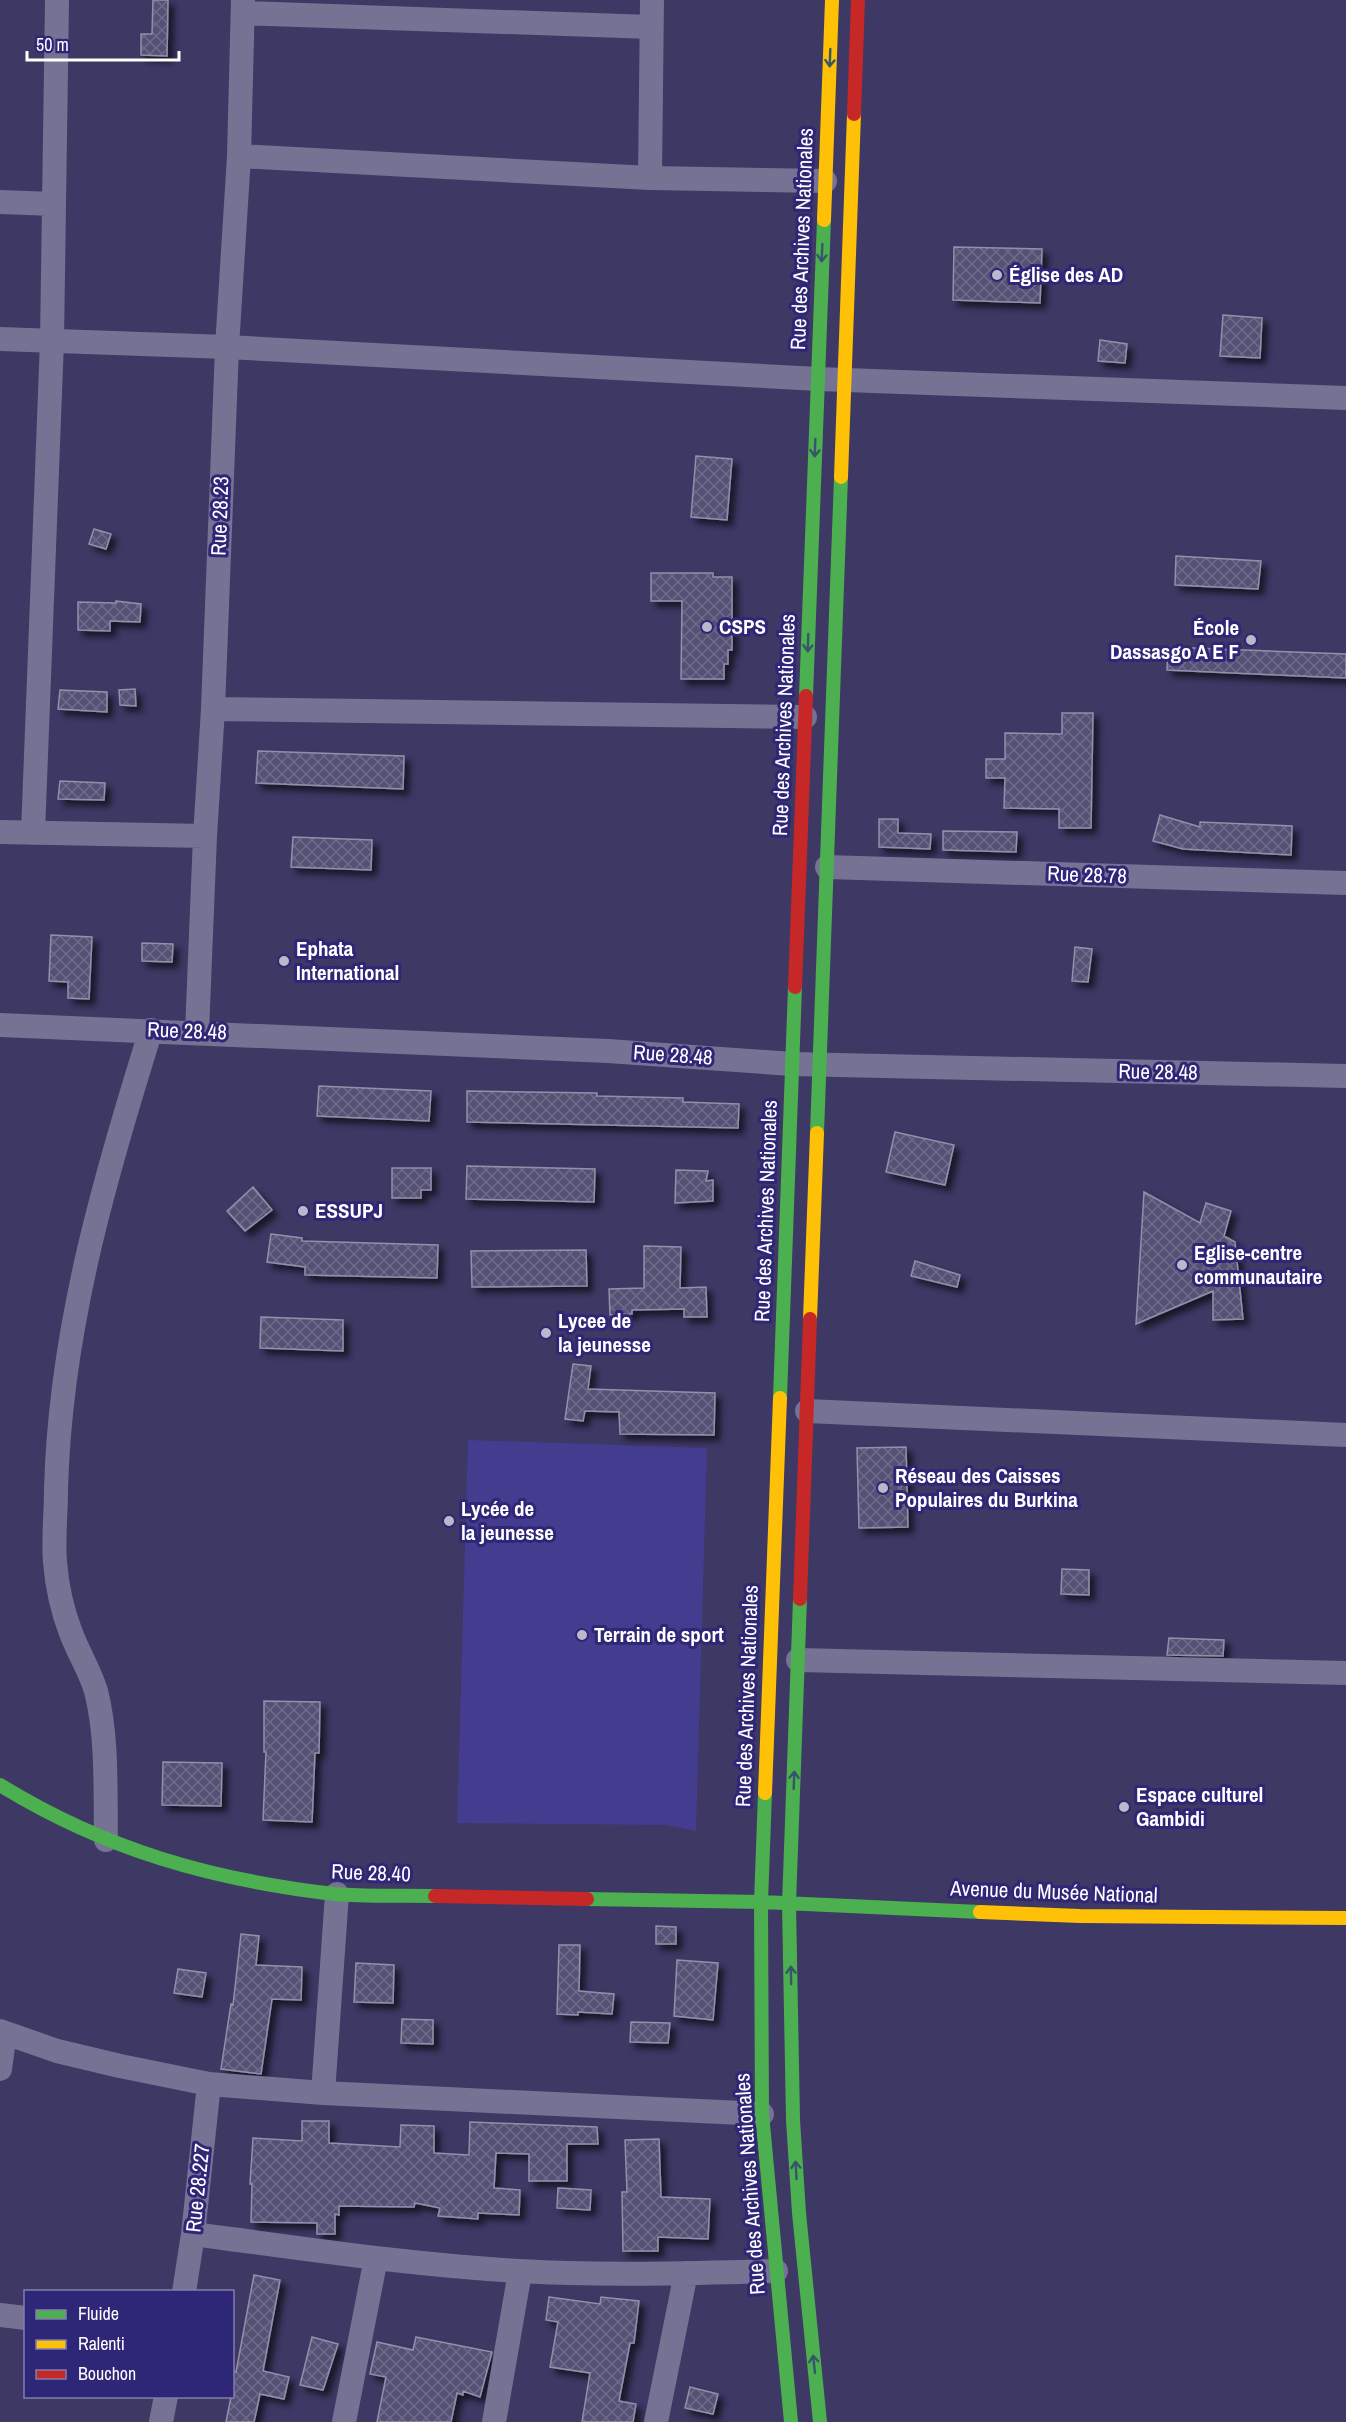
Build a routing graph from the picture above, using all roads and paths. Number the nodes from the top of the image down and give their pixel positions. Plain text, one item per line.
1 (57, 0) edge
2 (652, 0) edge
3 (832, 0) edge
4 (858, 0) edge
5 (243, 7) edge
6 (651, 27) junction
7 (239, 156) junction
8 (650, 178) junction
9 (825, 182) junction
10 (0, 202) edge
11 (54, 204) junction
12 (0, 339) edge
13 (52, 341) junction
14 (227, 347) junction
15 (818, 378) junction
16 (845, 380) junction
17 (1346, 398) edge
18 (213, 709) junction
19 (805, 717) junction
20 (0, 832) edge
21 (33, 833) junction
22 (205, 836) junction
23 (827, 867) junction
24 (1346, 883) edge
25 (0, 1025) edge
26 (151, 1030) junction
27 (197, 1032) junction
28 (792, 1064) junction
29 (820, 1065) junction
30 (1346, 1076) edge
31 (807, 1411) junction
32 (1346, 1435) edge
33 (798, 1660) junction
34 (1346, 1673) edge
35 (0, 1785) edge
36 (106, 1840) junction
37 (337, 1894) junction
38 (761, 1902) junction
39 (789, 1904) junction
40 (1346, 1918) edge
41 (1, 2047) edge
42 (210, 2084) junction
43 (323, 2093) junction
44 (762, 2114) junction
45 (193, 2234) junction
46 (376, 2258) junction
47 (776, 2271) junction
48 (520, 2272) junction
49 (686, 2273) junction
50 (184, 2290) edge
51 (0, 2315) edge
52 (24, 2318) edge
53 (166, 2398) edge
54 (161, 2422) edge
55 (344, 2422) edge
56 (494, 2422) edge
57 (656, 2422) edge
58 (791, 2422) edge
59 (820, 2422) edge

1 - 11 street
2 - 6 street
3 -> 9 street, Rue des Archives Nationales
4 - 16 street
5 - 6 street
5 - 7 street, Rue 28.23
6 - 8 street
7 - 8 street
7 - 14 street, Rue 28.23
8 - 9 street
9 -> 15 street, Rue des Archives Nationales
10 - 11 street
11 - 13 street
12 - 13 street
13 - 14 street
13 - 21 street
14 - 15 street
14 - 18 street, Rue 28.23
15 - 16 street
15 -> 19 street, Rue des Archives Nationales
16 - 17 street
16 - 23 street
18 - 19 street
18 - 22 street, Rue 28.23
19 - 28 street, Rue des Archives Nationales
20 - 21 street
21 - 22 street
22 - 27 street, Rue 28.23
23 - 24 street, Rue 28.78
23 - 29 street
25 - 26 street, Rue 28.48
26 - 27 street, Rue 28.48
26 - 36 street
27 - 28 street, Rue 28.48
28 - 29 street, Rue 28.48
28 - 38 street, Rue des Archives Nationales
29 - 30 street, Rue 28.48
29 - 31 street
31 - 32 street
31 - 33 street
33 - 34 street
39 -> 33 street
35 - 36 street, Rue 28.40
36 - 37 street, Rue 28.40
37 - 38 street, Rue 28.40
37 - 43 street
38 - 39 street, Avenue du Musée National
38 - 44 street, Rue des Archives Nationales
39 - 40 street, Avenue du Musée National
59 -> 39 street
41 - 42 street
42 - 43 street
42 - 45 street, Rue 28.227
43 - 44 street
44 - 47 street, Rue des Archives Nationales
45 - 46 street
45 - 50 street, Rue 28.227
46 - 48 street
46 - 55 street
47 - 49 street
47 - 58 street, Rue des Archives Nationales
48 - 49 street
48 - 56 street
49 - 57 street
51 - 52 street
53 - 54 street

